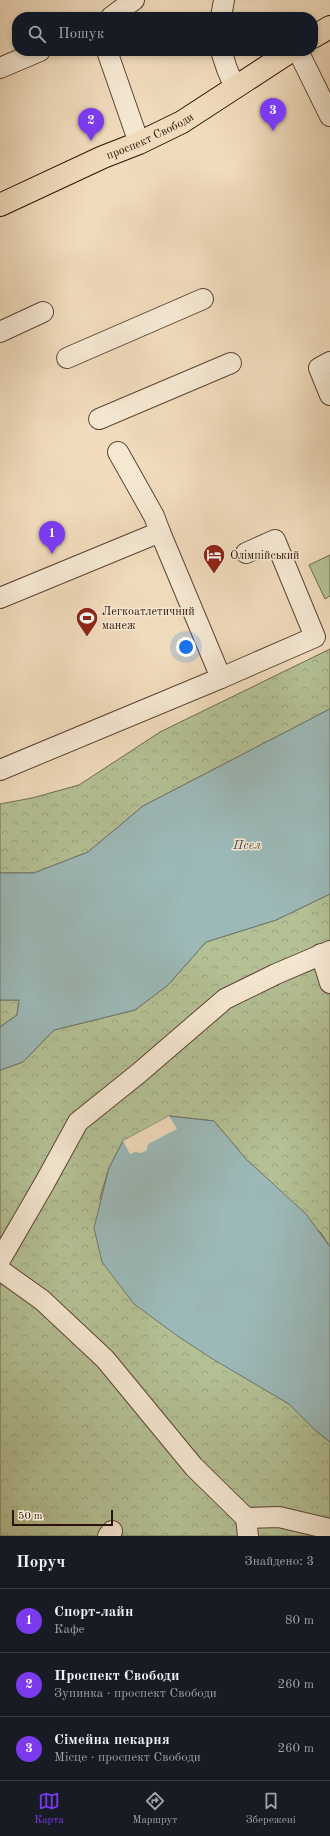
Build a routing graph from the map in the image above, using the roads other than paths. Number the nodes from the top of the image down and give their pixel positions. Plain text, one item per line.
1 (134, 0) edge
2 (224, 0) edge
3 (118, 12) edge
4 (222, 12) edge
5 (28, 56) edge
6 (109, 56) edge
7 (223, 56) edge
8 (284, 56) edge
9 (300, 56) edge
10 (0, 68) edge
11 (235, 88) junction
12 (330, 116) edge
13 (139, 143) junction
14 (0, 204) edge
15 (203, 299) dead end
16 (43, 312) dead end
17 (0, 332) edge
18 (67, 358) dead end
19 (330, 362) edge
20 (232, 363) dead end
21 (330, 395) edge
22 (99, 418) dead end
23 (118, 452) dead end
24 (160, 532) junction
25 (246, 553) dead end
26 (0, 598) edge
27 (221, 678) junction
28 (0, 770) edge
29 (326, 952) edge
30 (330, 983) edge
31 (0, 1260) edge
32 (0, 1270) edge
33 (247, 1527) edge
34 (330, 1529) edge

1 - 3 street
2 - 4 street
5 - 10 street
6 - 13 street
7 - 11 street
8 - 11 main road, проспект Свободи
9 - 12 street
11 - 13 main road, проспект Свободи
13 - 14 main road, проспект Свободи
15 - 18 street
16 - 17 street
19 - 21 street
20 - 22 street
23 - 24 street
24 - 26 street
24 - 27 street
25 - 27 street
27 - 28 street
29 - 30 street
29 - 31 street
32 - 33 street
33 - 34 street

